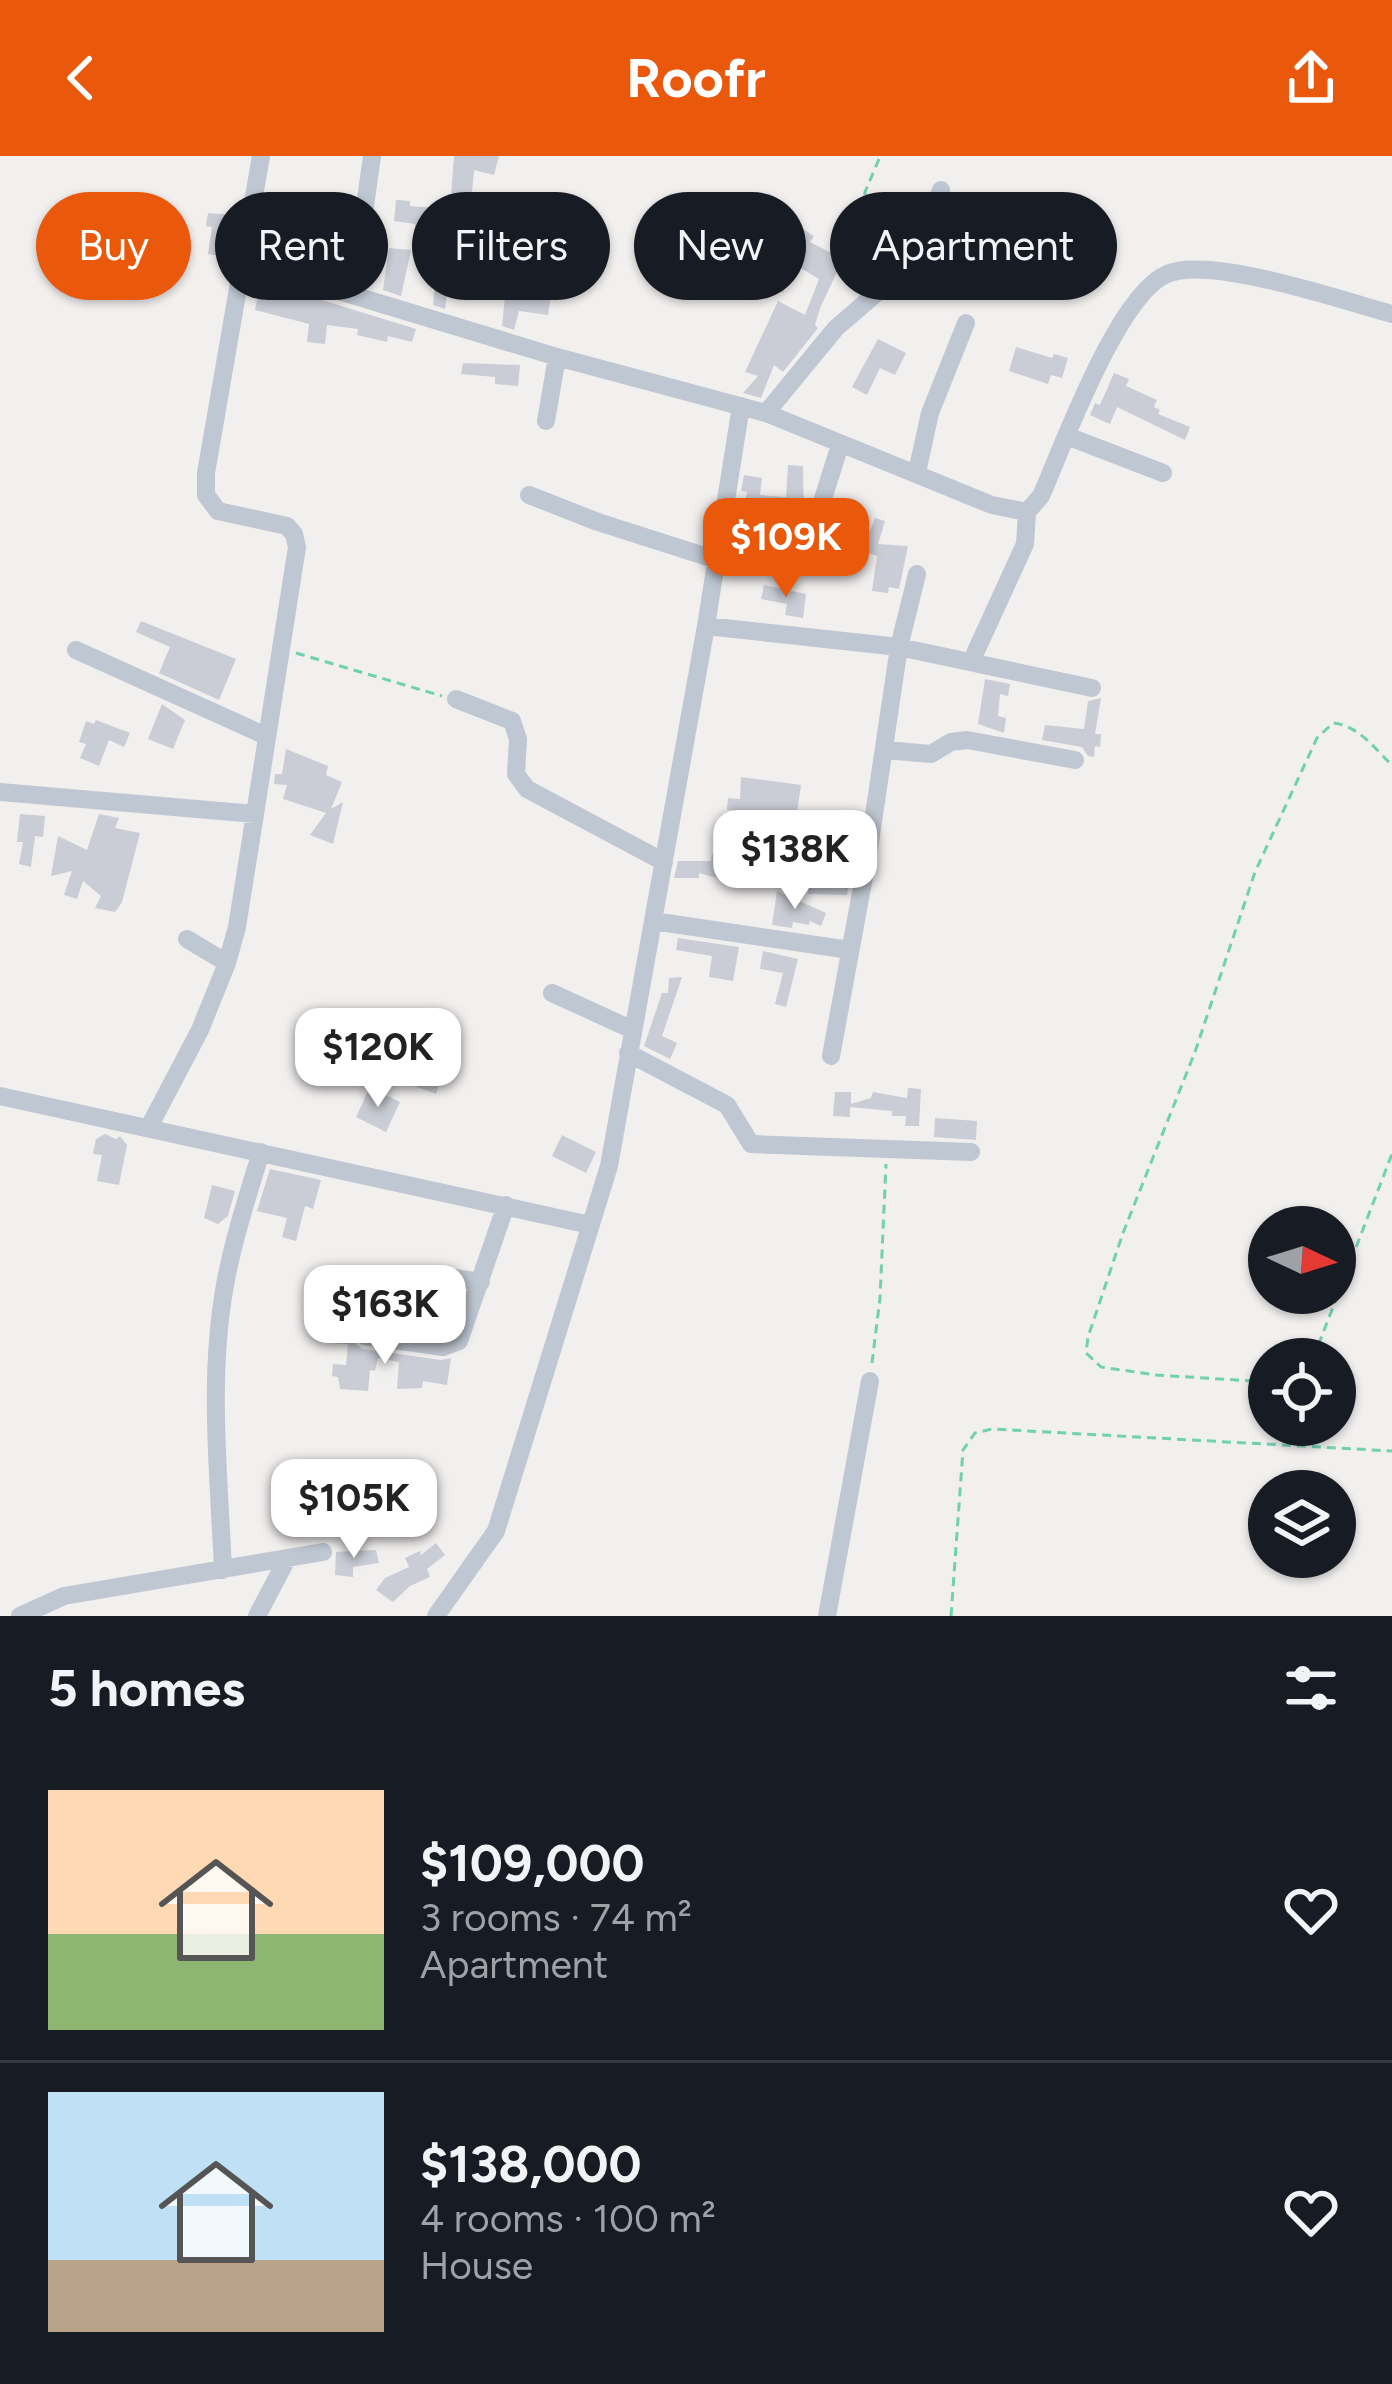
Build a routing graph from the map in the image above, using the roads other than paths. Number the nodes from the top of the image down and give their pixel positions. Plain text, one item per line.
1 (261, 156) edge
2 (372, 156) edge
3 (941, 190) dead end
4 (254, 192) edge
5 (367, 192) edge
6 (234, 300) edge
7 (376, 300) edge
8 (1392, 314) edge
9 (966, 323) dead end
10 (557, 357) junction
11 (741, 406) junction
12 (766, 413) junction
13 (546, 421) dead end
14 (1067, 436) junction
15 (840, 445) junction
16 (917, 472) junction
17 (1163, 473) dead end
18 (529, 495) dead end
19 (1027, 512) junction
20 (808, 543) dead end
21 (717, 560) junction
22 (917, 574) dead end
23 (706, 626) junction
24 (899, 647) junction
25 (76, 650) dead end
26 (970, 662) junction
27 (1092, 688) dead end
28 (456, 699) road end
29 (266, 736) junction
30 (885, 750) junction
31 (1075, 760) dead end
32 (0, 792) edge
33 (255, 814) junction
34 (664, 862) junction
35 (653, 921) junction
36 (187, 939) dead end
37 (850, 950) junction
38 (226, 963) junction
39 (552, 993) dead end
40 (633, 1030) junction
41 (628, 1053) junction
42 (831, 1056) dead end
43 (0, 1096) edge
44 (149, 1127) junction
45 (261, 1152) junction
46 (971, 1152) dead end
47 (506, 1205) junction
48 (590, 1225) junction
49 (442, 1276) dead end
50 (481, 1282) junction
51 (365, 1336) dead end
52 (869, 1382) road end
53 (323, 1552) dead end
54 (286, 1559) junction
55 (223, 1570) junction
56 (20, 1616) edge
57 (257, 1616) edge
58 (436, 1616) edge
59 (827, 1616) edge

1 - 4 street
2 - 5 street
3 - 12 street
6 - 29 street
7 - 10 street
8 - 14 street
9 - 16 street
10 - 11 street
10 - 13 street
11 - 12 street
11 - 21 street
12 - 15 street
14 - 17 street
14 - 19 street
15 - 16 street
15 - 20 street
16 - 19 street
18 - 21 street
19 - 26 street
21 - 23 street
22 - 24 street
23 - 24 street
23 - 34 street
24 - 26 street
24 - 30 street
25 - 29 street
26 - 27 street
28 - 34 street
29 - 33 street
30 - 31 street
30 - 37 street
32 - 33 street
33 - 38 street
34 - 35 street
35 - 37 street
35 - 40 street
36 - 38 street
37 - 42 street
38 - 44 street
39 - 40 street
40 - 41 street
41 - 46 street
41 - 48 street
43 - 44 street
44 - 45 street
45 - 47 street
45 - 55 street
47 - 48 street
47 - 50 street
48 - 58 street
49 - 50 street
50 - 51 street
52 - 59 street
53 - 54 street
54 - 55 street
54 - 57 street
55 - 56 street

